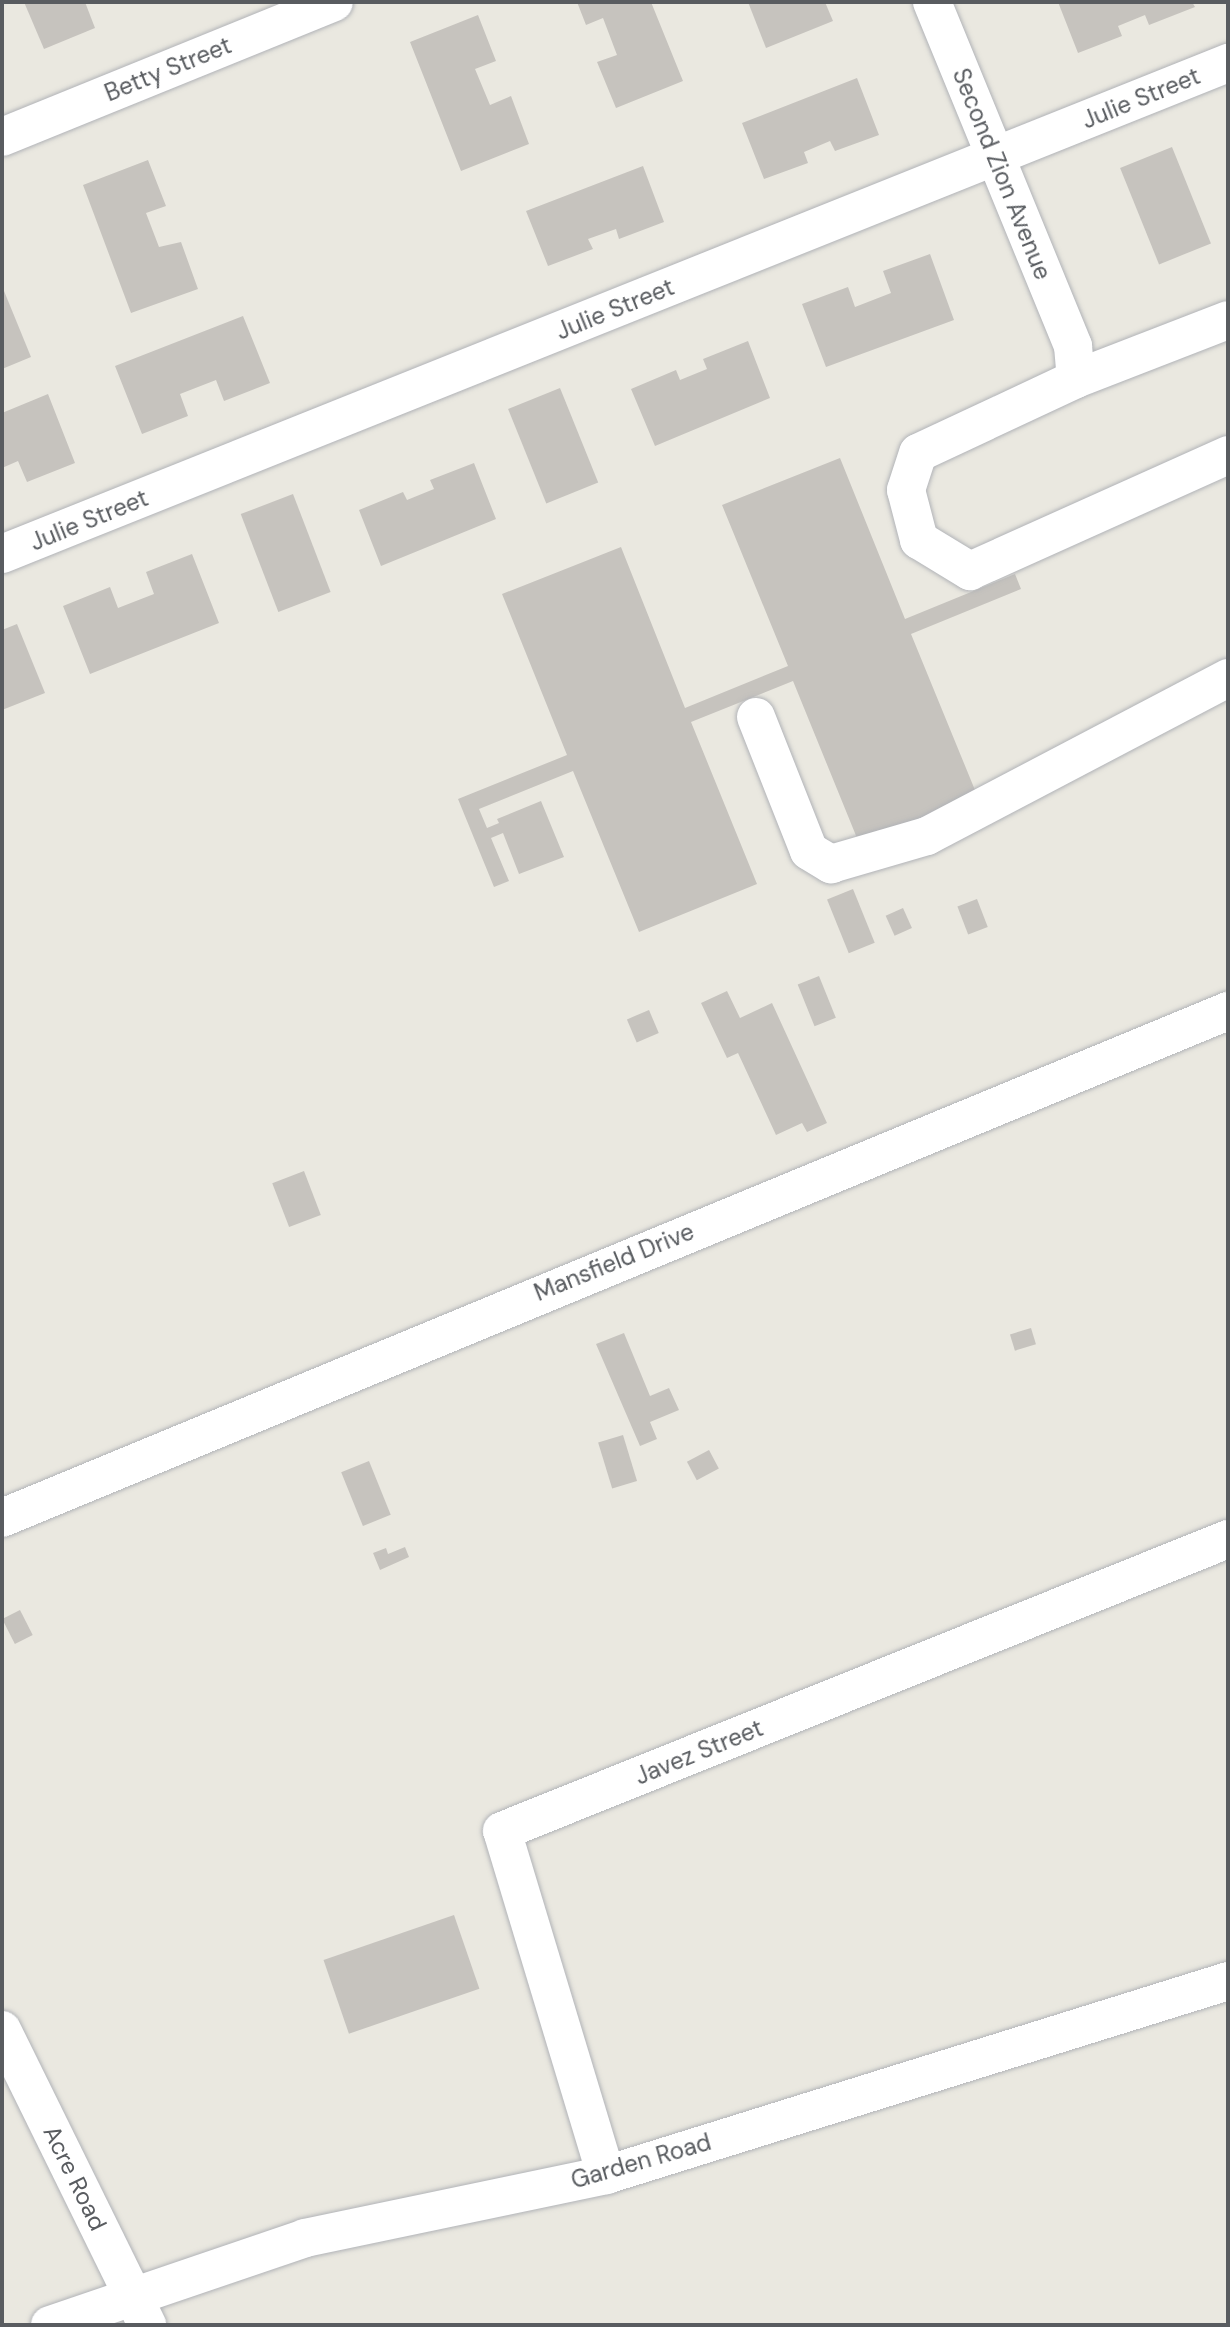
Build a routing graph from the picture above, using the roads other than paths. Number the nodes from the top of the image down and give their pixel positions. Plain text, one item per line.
1 (334, 2) edge
2 (932, 2) edge
3 (1228, 64) edge
4 (2, 137) edge
5 (994, 158) junction
6 (1228, 320) edge
7 (1074, 362) junction
8 (1228, 455) edge
9 (2, 554) edge
10 (1228, 678) edge
11 (756, 717) dead end
12 (1228, 1011) edge
13 (2, 1518) edge
14 (1228, 1539) edge
15 (1228, 1981) edge
16 (2, 2030) edge
17 (606, 2175) junction
18 (141, 2312) edge
19 (50, 2325) edge

1 - 4 street, Betty Street
2 - 5 street, Second Zion Avenue
3 - 5 street, Julie Street
5 - 7 street, Second Zion Avenue
5 - 9 street, Julie Street
6 - 7 street
7 - 8 street
10 - 11 street
12 - 13 street, Mansfield Drive
14 - 17 street, Javez Street
15 - 17 street, Garden Road
16 - 18 street, Acre Road
17 - 18 street, Garden Road
18 - 19 street, Garden Road

